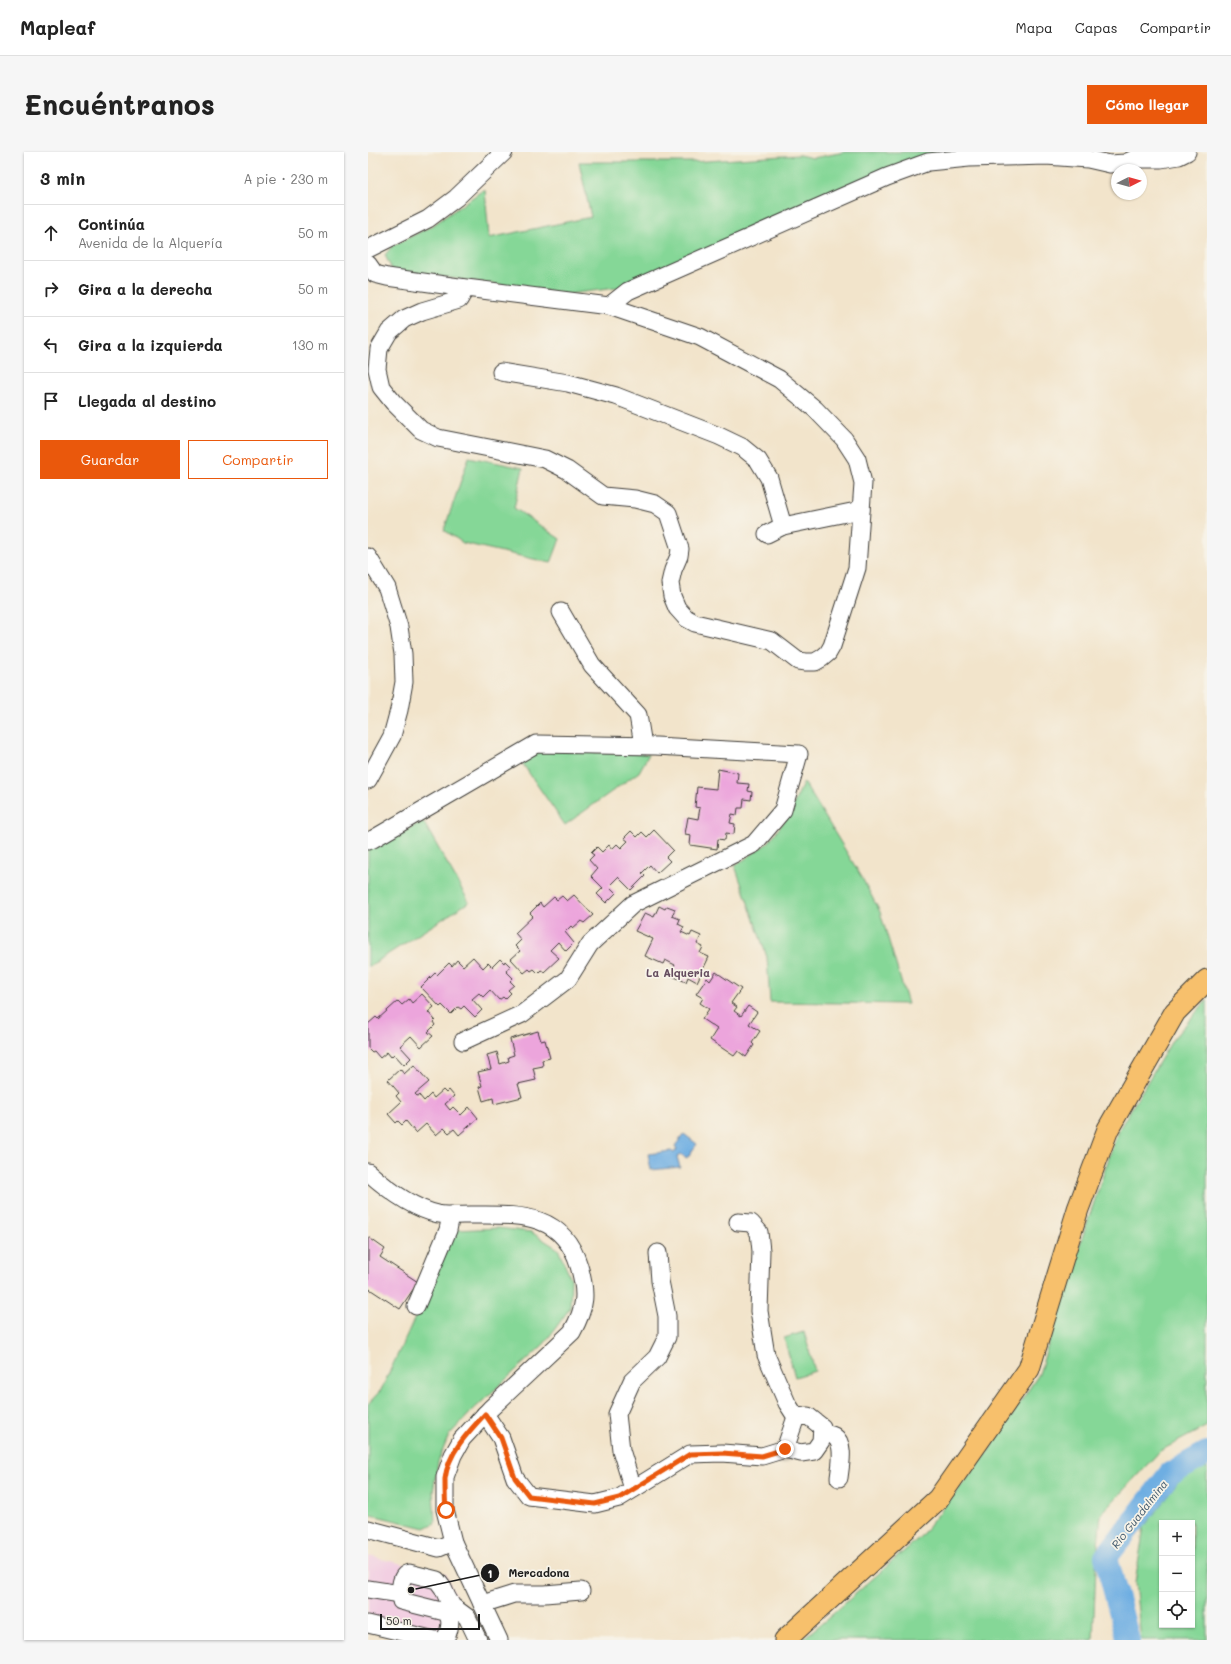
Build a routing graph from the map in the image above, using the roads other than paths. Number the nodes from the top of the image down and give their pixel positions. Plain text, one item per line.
1 (504, 152) edge
2 (1187, 152) edge
3 (368, 249) edge
4 (368, 264) edge
5 (466, 288) junction
6 (609, 306) junction
7 (501, 372) dead end
8 (861, 510) junction
9 (783, 526) junction
10 (767, 534) dead end
11 (368, 557) edge
12 (561, 612) dead end
13 (643, 745) junction
14 (368, 780) edge
15 (368, 840) edge
16 (1207, 980) edge
17 (463, 1041) dead end
18 (368, 1172) edge
19 (451, 1215) junction
20 (738, 1222) dead end
21 (658, 1253) dead end
22 (416, 1306) dead end
23 (485, 1414) junction
24 (796, 1417) junction
25 (822, 1432) junction
26 (785, 1449) junction
27 (839, 1478) dead end
28 (633, 1489) junction
29 (368, 1529) edge
30 (453, 1542) junction
31 (467, 1572) junction
32 (437, 1580) junction
33 (368, 1589) edge
34 (580, 1591) dead end
35 (400, 1594) junction
36 (445, 1604) junction
37 (482, 1604) junction
38 (368, 1624) edge
39 (435, 1640) edge
40 (443, 1640) edge
41 (478, 1640) edge
42 (499, 1640) edge
43 (785, 1640) edge

1 - 3 street
2 - 6 street
4 - 5 street
5 - 6 street
5 - 8 street
6 - 8 street
7 - 9 street
8 - 9 street
9 - 10 street
11 - 14 street
12 - 13 street
13 - 15 street
13 - 17 street
16 - 43 main road
18 - 19 street
19 - 22 street
19 - 23 street
20 - 24 street
21 - 28 street
23 - 28 street
23 - 30 street
24 - 25 street
24 - 26 street
25 - 26 street
25 - 27 street
26 - 28 street
29 - 30 street
30 - 31 street
31 - 32 street
31 - 37 street
32 - 35 street
32 - 36 street
33 - 35 street
34 - 37 street
35 - 36 street
36 - 40 street
36 - 41 street
37 - 42 street
38 - 39 street

